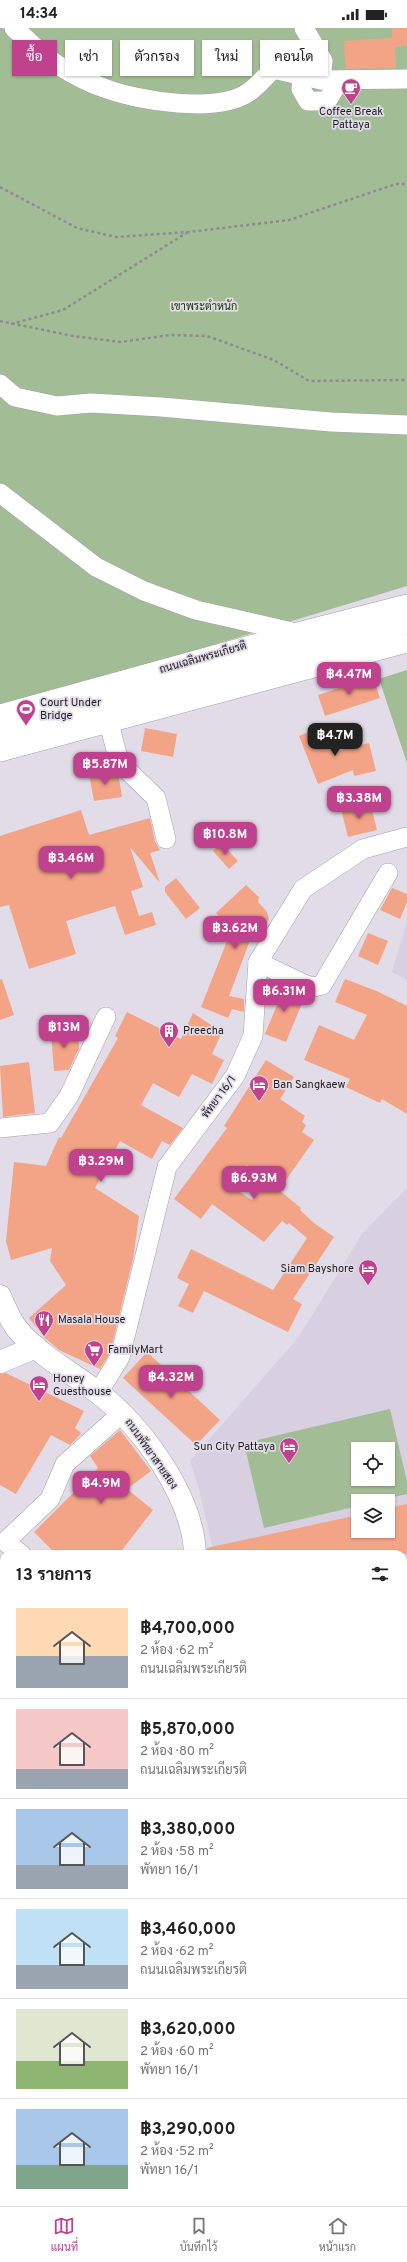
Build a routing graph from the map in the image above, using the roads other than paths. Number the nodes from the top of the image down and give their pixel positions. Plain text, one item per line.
1 (14, 28) edge
2 (304, 28) edge
3 (407, 79) edge
4 (331, 80) junction
5 (0, 384) edge
6 (407, 425) edge
7 (0, 493) edge
8 (407, 604) edge
9 (407, 622) edge
10 (294, 633) junction
11 (407, 643) edge
12 (0, 714) edge
13 (109, 723) junction
14 (0, 733) edge
15 (0, 752) edge
16 (407, 837) edge
17 (166, 839) dead end
18 (388, 873) dead end
19 (258, 962) junction
20 (106, 1017) dead end
21 (0, 1128) edge
22 (0, 1296) edge
23 (36, 1347) junction
24 (0, 1362) edge
25 (98, 1392) junction
26 (122, 1413) junction
27 (3, 1539) edge
28 (16, 1550) edge
29 (195, 1550) edge

1 - 4 street
2 - 4 street
3 - 4 street
5 - 6 street
7 - 10 street
8 - 10 street, ถนนเฉลิมพระเกียรติ
9 - 14 main road
10 - 12 street, ถนนเฉลิมพระเกียรติ
11 - 13 street
13 - 15 street
13 - 17 street
16 - 19 street, พัทยา 16/1
18 - 19 street
19 - 25 street, พัทยา 16/1
20 - 21 street
22 - 23 main road, ถนนพัทยาสายสอง
23 - 24 main road
23 - 25 main road, ถนนพัทยาสายสอง
25 - 26 main road, ถนนพัทยาสายสอง
26 - 27 street
26 - 29 main road, ถนนพัทยาสายสอง
27 - 28 street

